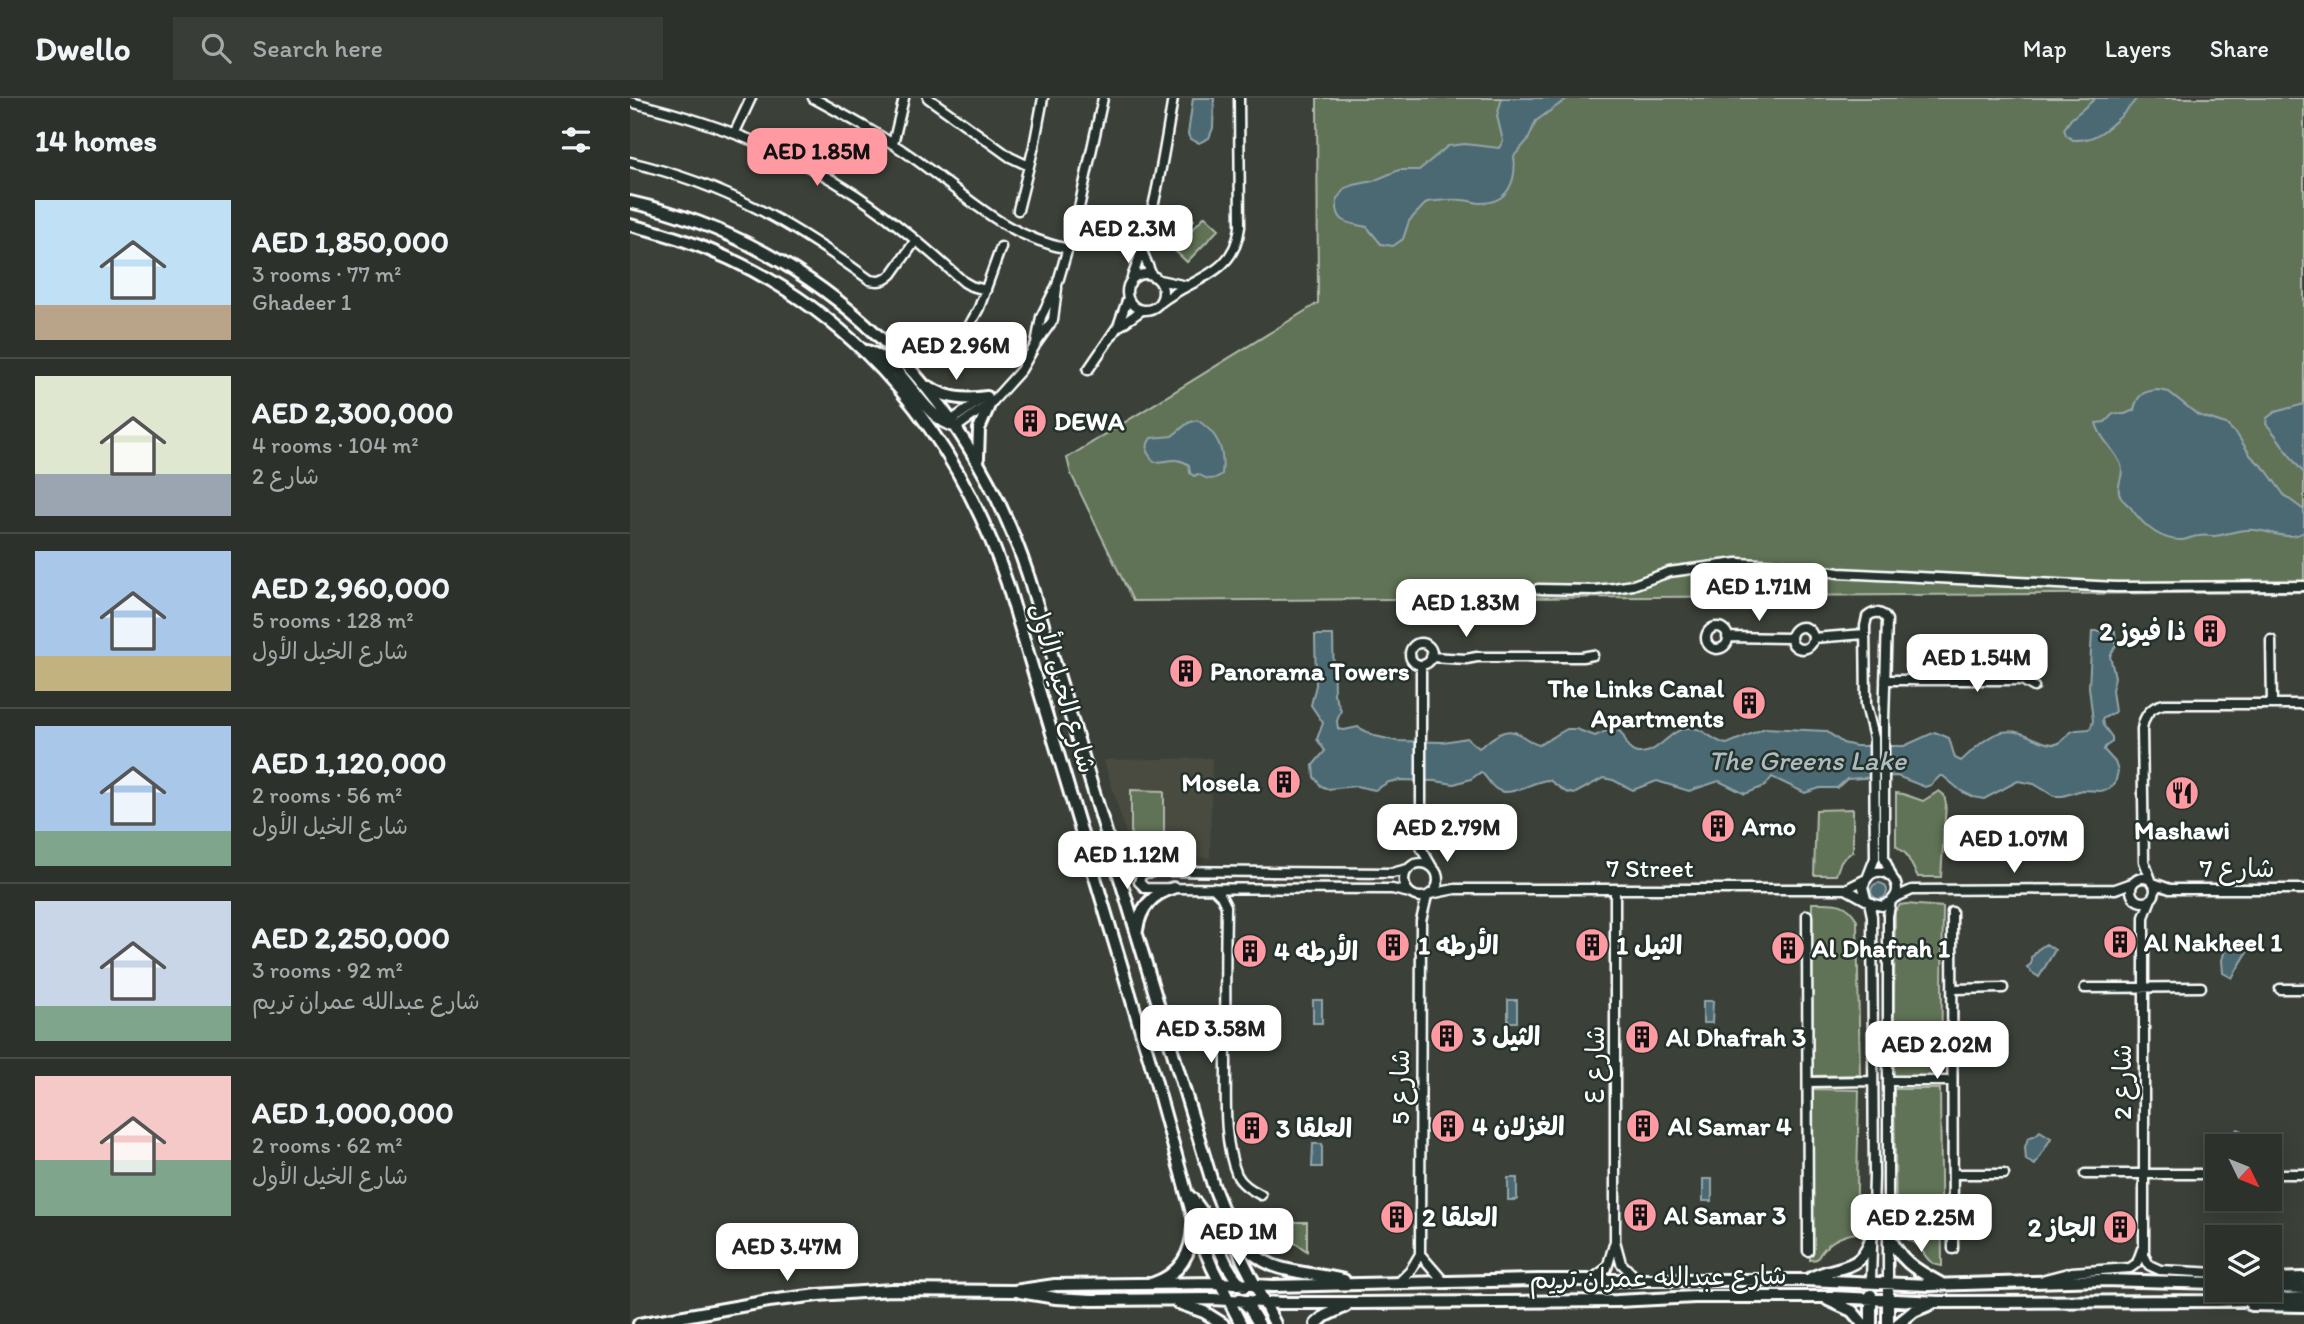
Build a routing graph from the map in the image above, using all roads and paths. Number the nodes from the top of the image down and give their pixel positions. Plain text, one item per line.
1 (751, 98) edge
2 (813, 98) edge
3 (904, 98) edge
4 (928, 98) edge
5 (1043, 98) edge
6 (1103, 98) edge
7 (1173, 98) edge
8 (1239, 98) edge
9 (630, 102) edge
10 (735, 132) junction
11 (893, 144) junction
12 (630, 162) edge
13 (1029, 166) junction
14 (630, 202) edge
15 (1018, 209) dead end
16 (630, 225) edge
17 (916, 240) junction
18 (1001, 247) dead end
19 (1141, 248) junction
20 (1068, 249) junction
21 (1155, 278) junction
22 (1130, 283) junction
23 (1186, 286) junction
24 (986, 290) junction
25 (1128, 298) junction
26 (1160, 303) junction
27 (1142, 310) junction
28 (1118, 326) junction
29 (865, 351) junction
30 (953, 355) dead end
31 (1088, 370) dead end
32 (921, 382) junction
33 (992, 397) junction
34 (952, 424) junction
35 (944, 437) junction
36 (946, 450) junction
37 (977, 458) junction
38 (2304, 586) edge
39 (1538, 590) dead end
40 (1727, 636) dead end
41 (1865, 636) junction
42 (1791, 638) junction
43 (1813, 638) junction
44 (2271, 640) dead end
45 (1593, 654) dead end
46 (1432, 657) junction
47 (1421, 665) junction
48 (1886, 678) junction
49 (2034, 687) dead end
50 (2272, 704) junction
51 (2304, 704) edge
52 (1866, 705) junction
53 (1885, 705) junction
54 (1109, 842) junction
55 (1421, 848) junction
56 (2144, 860) junction
57 (1409, 868) junction
58 (1433, 869) junction
59 (1151, 871) junction
60 (1867, 877) junction
61 (1893, 878) junction
62 (2134, 881) junction
63 (2152, 881) junction
64 (1173, 888) junction
65 (1213, 888) junction
66 (1238, 888) junction
67 (1455, 889) junction
68 (1615, 889) junction
69 (1846, 889) junction
70 (2115, 889) junction
71 (2170, 889) junction
72 (2304, 889) edge
73 (1913, 890) junction
74 (1411, 894) junction
75 (1428, 895) junction
76 (2152, 897) junction
77 (2134, 898) junction
78 (1867, 900) junction
79 (1893, 900) junction
80 (1226, 906) junction
81 (1952, 912) dead end
82 (1807, 915) dead end
83 (2144, 917) junction
84 (1421, 920) junction
85 (1137, 936) junction
86 (2201, 987) dead end
87 (2003, 988) dead end
88 (2085, 988) dead end
89 (2144, 988) junction
90 (1953, 989) junction
91 (2280, 989) dead end
92 (2304, 989) edge
93 (1872, 1081) junction
94 (1888, 1081) junction
95 (1952, 1081) junction
96 (1808, 1082) junction
97 (1953, 1174) junction
98 (2004, 1174) dead end
99 (2085, 1174) dead end
100 (2200, 1174) dead end
101 (2282, 1174) edge
102 (2304, 1174) edge
103 (2143, 1175) junction
104 (1188, 1195) junction
105 (1262, 1195) dead end
106 (1193, 1220) junction
107 (1230, 1230) junction
108 (1873, 1231) junction
109 (1888, 1232) junction
110 (1615, 1241) junction
111 (2143, 1246) junction
112 (1953, 1249) dead end
113 (1808, 1251) dead end
114 (1420, 1254) junction
115 (1224, 1259) junction
116 (1243, 1261) junction
117 (2205, 1272) edge
118 (2304, 1278) edge
119 (1637, 1279) junction
120 (1591, 1280) junction
121 (1806, 1280) junction
122 (1871, 1282) junction
123 (1445, 1283) junction
124 (1888, 1283) junction
125 (2036, 1283) junction
126 (2205, 1283) edge
127 (1241, 1284) junction
128 (1397, 1284) junction
129 (1942, 1284) junction
130 (2282, 1284) edge
131 (1148, 1285) junction
132 (1357, 1285) junction
133 (1222, 1286) junction
134 (1255, 1286) junction
135 (2282, 1288) edge
136 (2290, 1288) junction
137 (2304, 1288) edge
138 (2282, 1289) edge
139 (1014, 1290) junction
140 (1819, 1297) junction
141 (2304, 1298) edge
142 (1166, 1299) junction
143 (1230, 1300) junction
144 (1242, 1300) junction
145 (1264, 1300) junction
146 (1871, 1300) junction
147 (1888, 1301) junction
148 (2205, 1301) edge
149 (1938, 1302) junction
150 (2226, 1302) edge
151 (1354, 1303) junction
152 (2304, 1306) edge
153 (639, 1324) edge
154 (1223, 1324) edge
155 (1241, 1324) edge
156 (1259, 1324) edge
157 (1275, 1324) edge
158 (1316, 1324) edge
159 (1863, 1324) edge
160 (1871, 1324) edge
161 (1888, 1324) edge
162 (1898, 1324) edge

1 - 10 street
2 - 11 street
3 - 11 street
4 - 13 street
5 - 13 street
6 - 20 street
7 - 19 street
8 - 23 street
9 - 10 street
10 - 17 street
11 - 20 street
12 - 17 street
13 - 15 street
14 - 32 main road, شارع الخيل الأول
16 - 29 main road, شارع الخيل الأول
17 - 24 street
18 - 24 street
19 - 21 street
19 - 22 street
20 - 33 street
21 - 22 street
21 - 23 street
21 - 26 street
22 - 25 street
23 - 26 street
24 - 30 street
25 - 27 street
25 - 28 street
26 - 27 street
27 - 28 street
28 - 31 street
29 - 34 main road
29 - 36 main road, شارع الخيل الأول
32 - 33 main road
32 - 34 main road, شارع الخيل الأول
33 - 34 street
33 - 37 main road
34 - 35 main road
34 - 37 main road, شارع الخيل الأول
35 - 36 main road
35 - 37 main road
36 - 104 main road, شارع الخيل الأول
37 - 54 main road, شارع الخيل الأول
38 - 39 street
40 - 42 street
41 - 43 street
41 - 48 street
41 - 52 street
42 - 43 street
42 - 43 street
44 - 50 street
45 - 46 street
46 - 47 street
46 - 47 street
47 - 55 street
48 - 49 street
48 - 53 street
50 - 51 street
50 - 56 street
52 - 53 street
52 - 60 street
53 - 61 street
54 - 59 main road
54 - 85 main road, شارع الخيل الأول
55 - 57 street
55 - 58 street
56 - 62 street
56 - 63 street
57 - 58 street
57 - 59 street
57 - 74 street
58 - 67 street
58 - 75 street
59 - 64 street
60 - 61 street
60 - 69 street
60 - 78 street
61 - 73 street
61 - 79 street
62 - 63 street
62 - 70 street
62 - 77 street
63 - 71 street, شارع 7
63 - 76 street
64 - 65 street
64 - 85 main road
65 - 66 street
65 - 80 street
66 - 74 street
66 - 80 street
67 - 68 street, 7 Street
67 - 75 street, 7 Street
68 - 69 street, 7 Street
68 - 110 street, شارع ٤
69 - 78 street
70 - 73 street
70 - 77 street
71 - 72 street, شارع 7
71 - 76 street, شارع 7
73 - 79 street
74 - 75 street
74 - 84 street, شارع 5
75 - 84 street, شارع 5
76 - 77 street
76 - 83 street, شارع 2
77 - 83 street, شارع 2
78 - 79 street
78 - 93 street
79 - 94 street
80 - 105 street
81 - 90 street
82 - 96 street
83 - 89 street, شارع 2
84 - 114 street, شارع 5
85 - 107 main road, شارع الخيل الأول
86 - 89 street
87 - 90 street
88 - 89 street
89 - 103 street, شارع 2
90 - 95 street
91 - 92 street
93 - 96 street
93 - 108 street
94 - 95 street
94 - 109 street
95 - 97 street
96 - 113 street
97 - 98 street
97 - 112 street
99 - 103 street
100 - 103 street
101 - 102 street
103 - 111 street, شارع 2
104 - 106 main road, شارع الخيل الأول
104 - 115 main road
106 - 131 main road
106 - 133 main road, شارع الخيل الأول
107 - 116 main road, شارع الخيل الأول
107 - 132 main road
108 - 121 main road
108 - 122 street
109 - 124 street
109 - 129 main road
110 - 119 street, شارع ٤
110 - 120 street, شارع ٤
111 - 117 street
111 - 125 street
114 - 123 street
114 - 128 street
115 - 116 main road
115 - 127 main road
116 - 134 main road, شارع الخيل الأول
118 - 136 main road
119 - 120 main road, شارع عبدالله عمران تريم
119 - 121 main road, شارع عبدالله عمران تريم
120 - 123 main road, شارع عبدالله عمران تريم
121 - 122 main road, شارع عبدالله عمران تريم
122 - 124 main road, شارع عبدالله عمران تريم
122 - 146 main road
123 - 128 main road, شارع عبدالله عمران تريم
124 - 129 main road, شارع عبدالله عمران تريم
124 - 147 main road
125 - 126 main road, شارع عبدالله عمران تريم
125 - 129 main road, شارع عبدالله عمران تريم
127 - 133 main road, شارع عبدالله عمران تريم
127 - 134 main road, شارع عبدالله عمران تريم
127 - 145 main road
128 - 132 main road, شارع عبدالله عمران تريم
130 - 136 main road
131 - 133 main road, شارع عبدالله عمران تريم
131 - 139 main road, شارع عبدالله عمران تريم
132 - 134 main road, شارع عبدالله عمران تريم
133 - 143 main road, شارع الخيل الأول
133 - 144 main road
134 - 145 main road, شارع الخيل الأول
135 - 136 main road, شارع عبدالله عمران تريم
136 - 137 main road, شارع عبدالله عمران تريم
136 - 138 main road, شارع عبدالله عمران تريم
136 - 141 main road, شارع عبدالله عمران تريم
139 - 142 main road, شارع عبدالله عمران تريم
139 - 153 main road, شارع عبدالله عمران تريم
140 - 146 main road, شارع عبدالله عمران تريم
140 - 151 main road, شارع عبدالله عمران تريم
140 - 159 main road
142 - 143 main road, شارع عبدالله عمران تريم
142 - 154 main road
143 - 144 main road, شارع عبدالله عمران تريم
143 - 155 main road, شارع الخيل الأول
144 - 145 main road, شارع عبدالله عمران تريم
144 - 156 main road
145 - 151 main road, شارع عبدالله عمران تريم
145 - 157 main road, شارع الخيل الأول
146 - 147 main road, شارع عبدالله عمران تريم
146 - 160 main road
147 - 149 main road, شارع عبدالله عمران تريم
147 - 161 main road
148 - 149 main road, شارع عبدالله عمران تريم
149 - 162 main road
150 - 152 main road
151 - 158 main road

